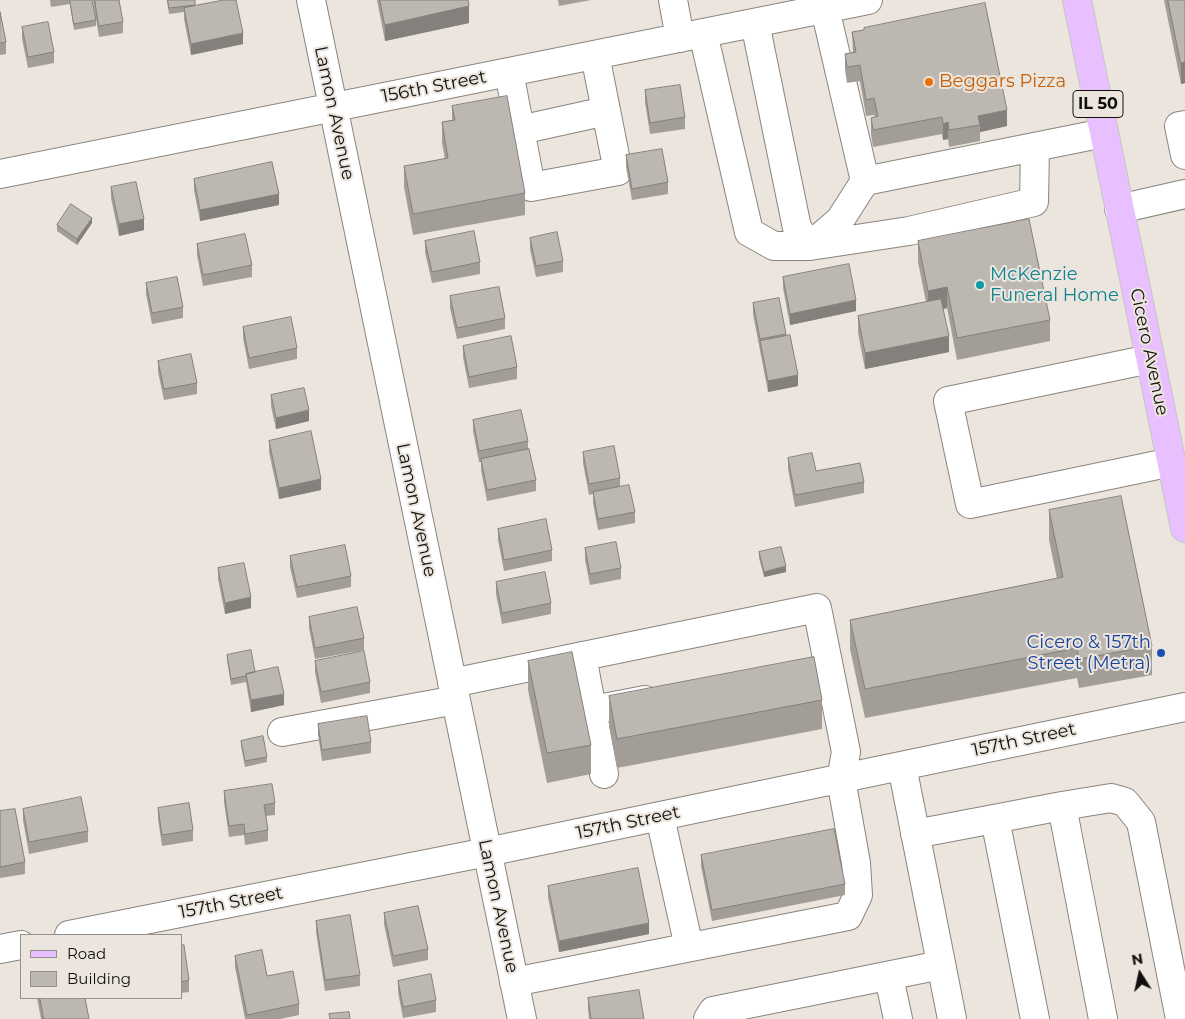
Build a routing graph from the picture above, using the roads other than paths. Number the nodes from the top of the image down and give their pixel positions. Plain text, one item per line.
1 (311, 0) edge
2 (673, 0) edge
3 (868, 0) edge
4 (1076, 0) edge
5 (824, 5) edge
6 (756, 23) junction
7 (692, 36) junction
8 (595, 55) junction
9 (509, 72) junction
10 (333, 107) junction
11 (606, 111) junction
12 (1185, 125) edge
13 (520, 130) junction
14 (1104, 133) junction
15 (1035, 148) junction
16 (1185, 155) edge
17 (0, 174) edge
18 (865, 181) junction
19 (1185, 194) edge
20 (1120, 209) junction
21 (810, 246) junction
22 (1150, 359) junction
23 (1175, 446) edge
24 (1185, 528) edge
25 (582, 656) junction
26 (829, 665) junction
27 (800, 670) edge
28 (454, 691) junction
29 (668, 696) edge
30 (1185, 707) edge
31 (593, 710) junction
32 (282, 732) dead end
33 (902, 766) junction
34 (604, 774) dead end
35 (841, 779) junction
36 (1062, 806) junction
37 (660, 817) junction
38 (995, 818) junction
39 (915, 834) junction
40 (487, 852) junction
41 (74, 934) edge
42 (20, 945) edge
43 (689, 947) junction
44 (0, 949) edge
45 (941, 965) junction
46 (890, 977) junction
47 (514, 982) junction
48 (522, 1019) edge
49 (708, 1019) edge
50 (898, 1019) edge
51 (952, 1019) edge
52 (1035, 1019) edge
53 (1103, 1019) edge
54 (1180, 1019) edge

1 - 10 street, Lamon Avenue
2 - 7 street
3 - 5 street, 156th Street
4 - 14 main road, Cicero Avenue / IL 50
5 - 6 street, 156th Street
5 - 18 street
6 - 7 street, 156th Street
6 - 21 street
7 - 8 street, 156th Street
7 - 21 street
8 - 9 street, 156th Street
8 - 11 street
9 - 10 street, 156th Street
9 - 13 street
10 - 17 street, 156th Street
10 - 28 street, Lamon Avenue
11 - 13 street
11 - 13 street
12 - 16 street
14 - 15 street
14 - 20 main road, Cicero Avenue / IL 50
15 - 18 street
15 - 21 street
18 - 21 street
19 - 20 street
20 - 22 main road, Cicero Avenue / IL 50
22 - 23 main road, Cicero Avenue / IL 50
22 - 23 street
23 - 24 main road, Cicero Avenue / IL 50
25 - 26 street
25 - 28 street
25 - 31 street
26 - 27 street
26 - 35 street
28 - 32 street
28 - 40 street, Lamon Avenue
29 - 31 street
30 - 33 street, 157th Street
31 - 34 street
33 - 35 street, 157th Street
33 - 39 street
35 - 37 street, 157th Street
35 - 43 street
36 - 38 street
36 - 53 street
36 - 54 street
37 - 40 street, 157th Street
37 - 43 street
38 - 39 street
38 - 52 street
39 - 45 street
40 - 41 street, 157th Street
40 - 47 street, Lamon Avenue
42 - 44 street
43 - 47 street
45 - 46 street
45 - 51 street
46 - 49 street
46 - 50 street
47 - 48 street, Lamon Avenue

